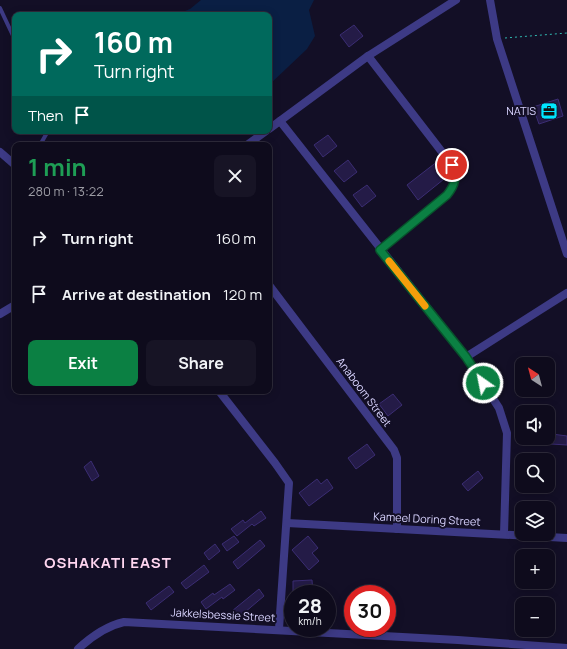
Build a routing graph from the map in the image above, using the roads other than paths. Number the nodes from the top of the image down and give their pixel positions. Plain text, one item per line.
1 (456, 0) edge
2 (490, 0) edge
3 (0, 8) edge
4 (12, 34) edge
5 (368, 56) junction
6 (280, 121) junction
7 (272, 127) edge
8 (262, 134) edge
9 (251, 142) edge
10 (0, 152) edge
11 (12, 162) edge
12 (380, 250) junction
13 (567, 254) edge
14 (272, 289) edge
15 (567, 294) edge
16 (12, 307) edge
17 (0, 314) edge
18 (466, 357) junction
19 (221, 394) edge
20 (287, 523) junction
21 (397, 529) junction
22 (504, 534) junction
23 (567, 538) edge
24 (278, 629) junction
25 (458, 640) junction
26 (567, 648) edge
27 (78, 649) edge
28 (458, 649) edge

1 - 5 street
2 - 13 street
3 - 4 lane
5 - 6 street
5 - 12 street
6 - 7 street
6 - 12 street
8 - 9 street
10 - 11 street
12 - 18 street
14 - 21 street, Anaboom Street
15 - 18 street
16 - 17 street
18 - 22 street
19 - 20 street
20 - 21 street, Kameel Doring Street
20 - 24 street
21 - 22 street, Kameel Doring Street
22 - 23 street, Kameel Doring Street
24 - 25 street, Jakkelsbessie Street
24 - 27 street, Jakkelsbessie Street
25 - 26 street, Jakkelsbessie Street
25 - 28 street

